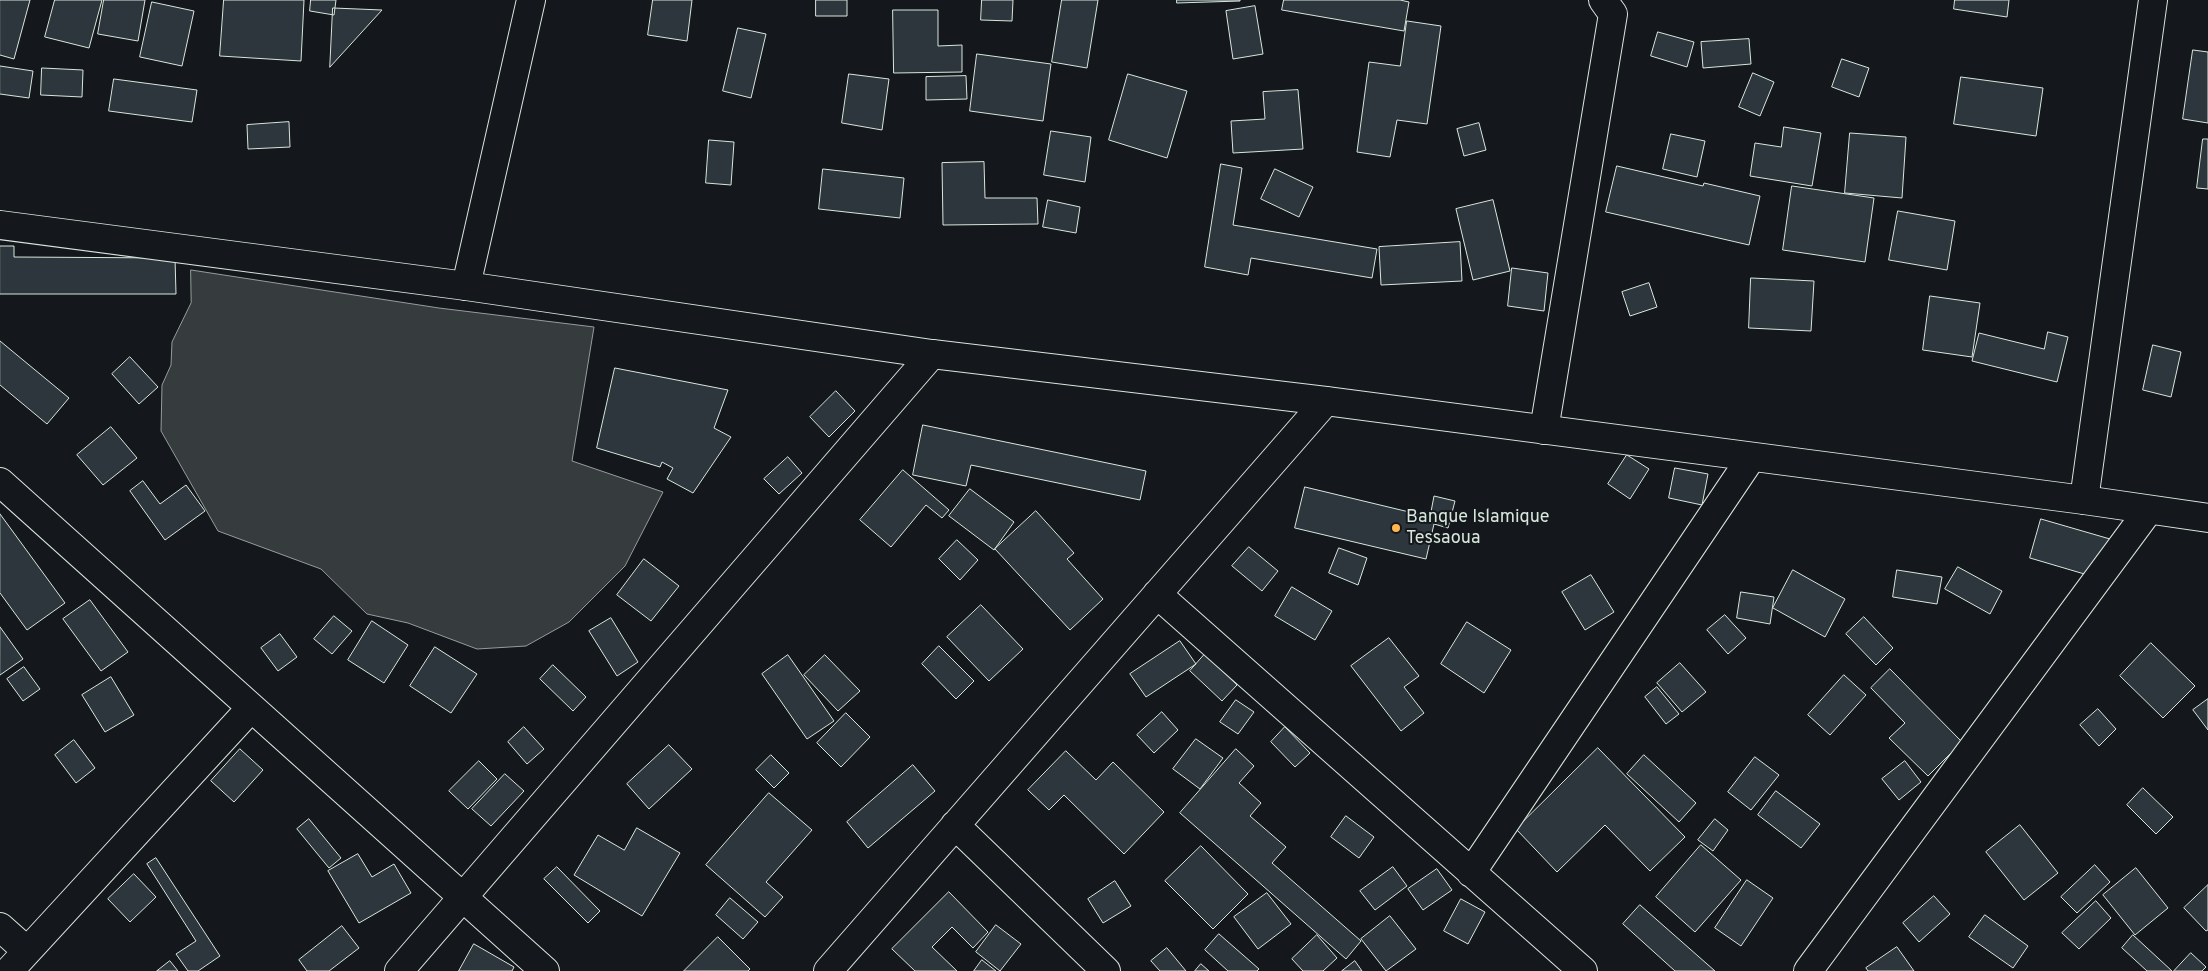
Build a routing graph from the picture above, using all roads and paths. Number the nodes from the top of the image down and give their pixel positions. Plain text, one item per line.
1 (531, 0) edge
2 (1603, 0) edge
3 (2153, 0) edge
4 (0, 225) edge
5 (466, 286) junction
6 (932, 354) junction
7 (1326, 402) junction
8 (1544, 430) junction
9 (1751, 458) junction
10 (0, 482) edge
11 (2084, 500) junction
12 (2148, 510) junction
13 (2208, 518) edge
14 (1158, 594) junction
15 (251, 708) junction
16 (955, 825) junction
17 (1471, 873) junction
18 (462, 898) junction
19 (0, 927) edge
20 (28, 950) junction
21 (9, 971) edge
22 (399, 971) edge
23 (545, 971) edge
24 (828, 971) edge
25 (1106, 971) edge
26 (1583, 971) edge
27 (1808, 971) edge

1 - 5 main road
2 - 8 main road
3 - 11 main road
4 - 5 main road
5 - 6 main road
6 - 7 main road
6 - 18 main road
7 - 8 main road
7 - 14 main road
8 - 9 main road
9 - 11 main road
9 - 17 main road
10 - 15 main road
11 - 12 main road
12 - 13 main road
12 - 27 main road
14 - 16 main road
14 - 17 main road
15 - 18 main road
15 - 20 main road
16 - 24 main road
16 - 25 main road
17 - 26 main road
18 - 22 main road
18 - 23 main road
19 - 20 main road
20 - 21 main road

